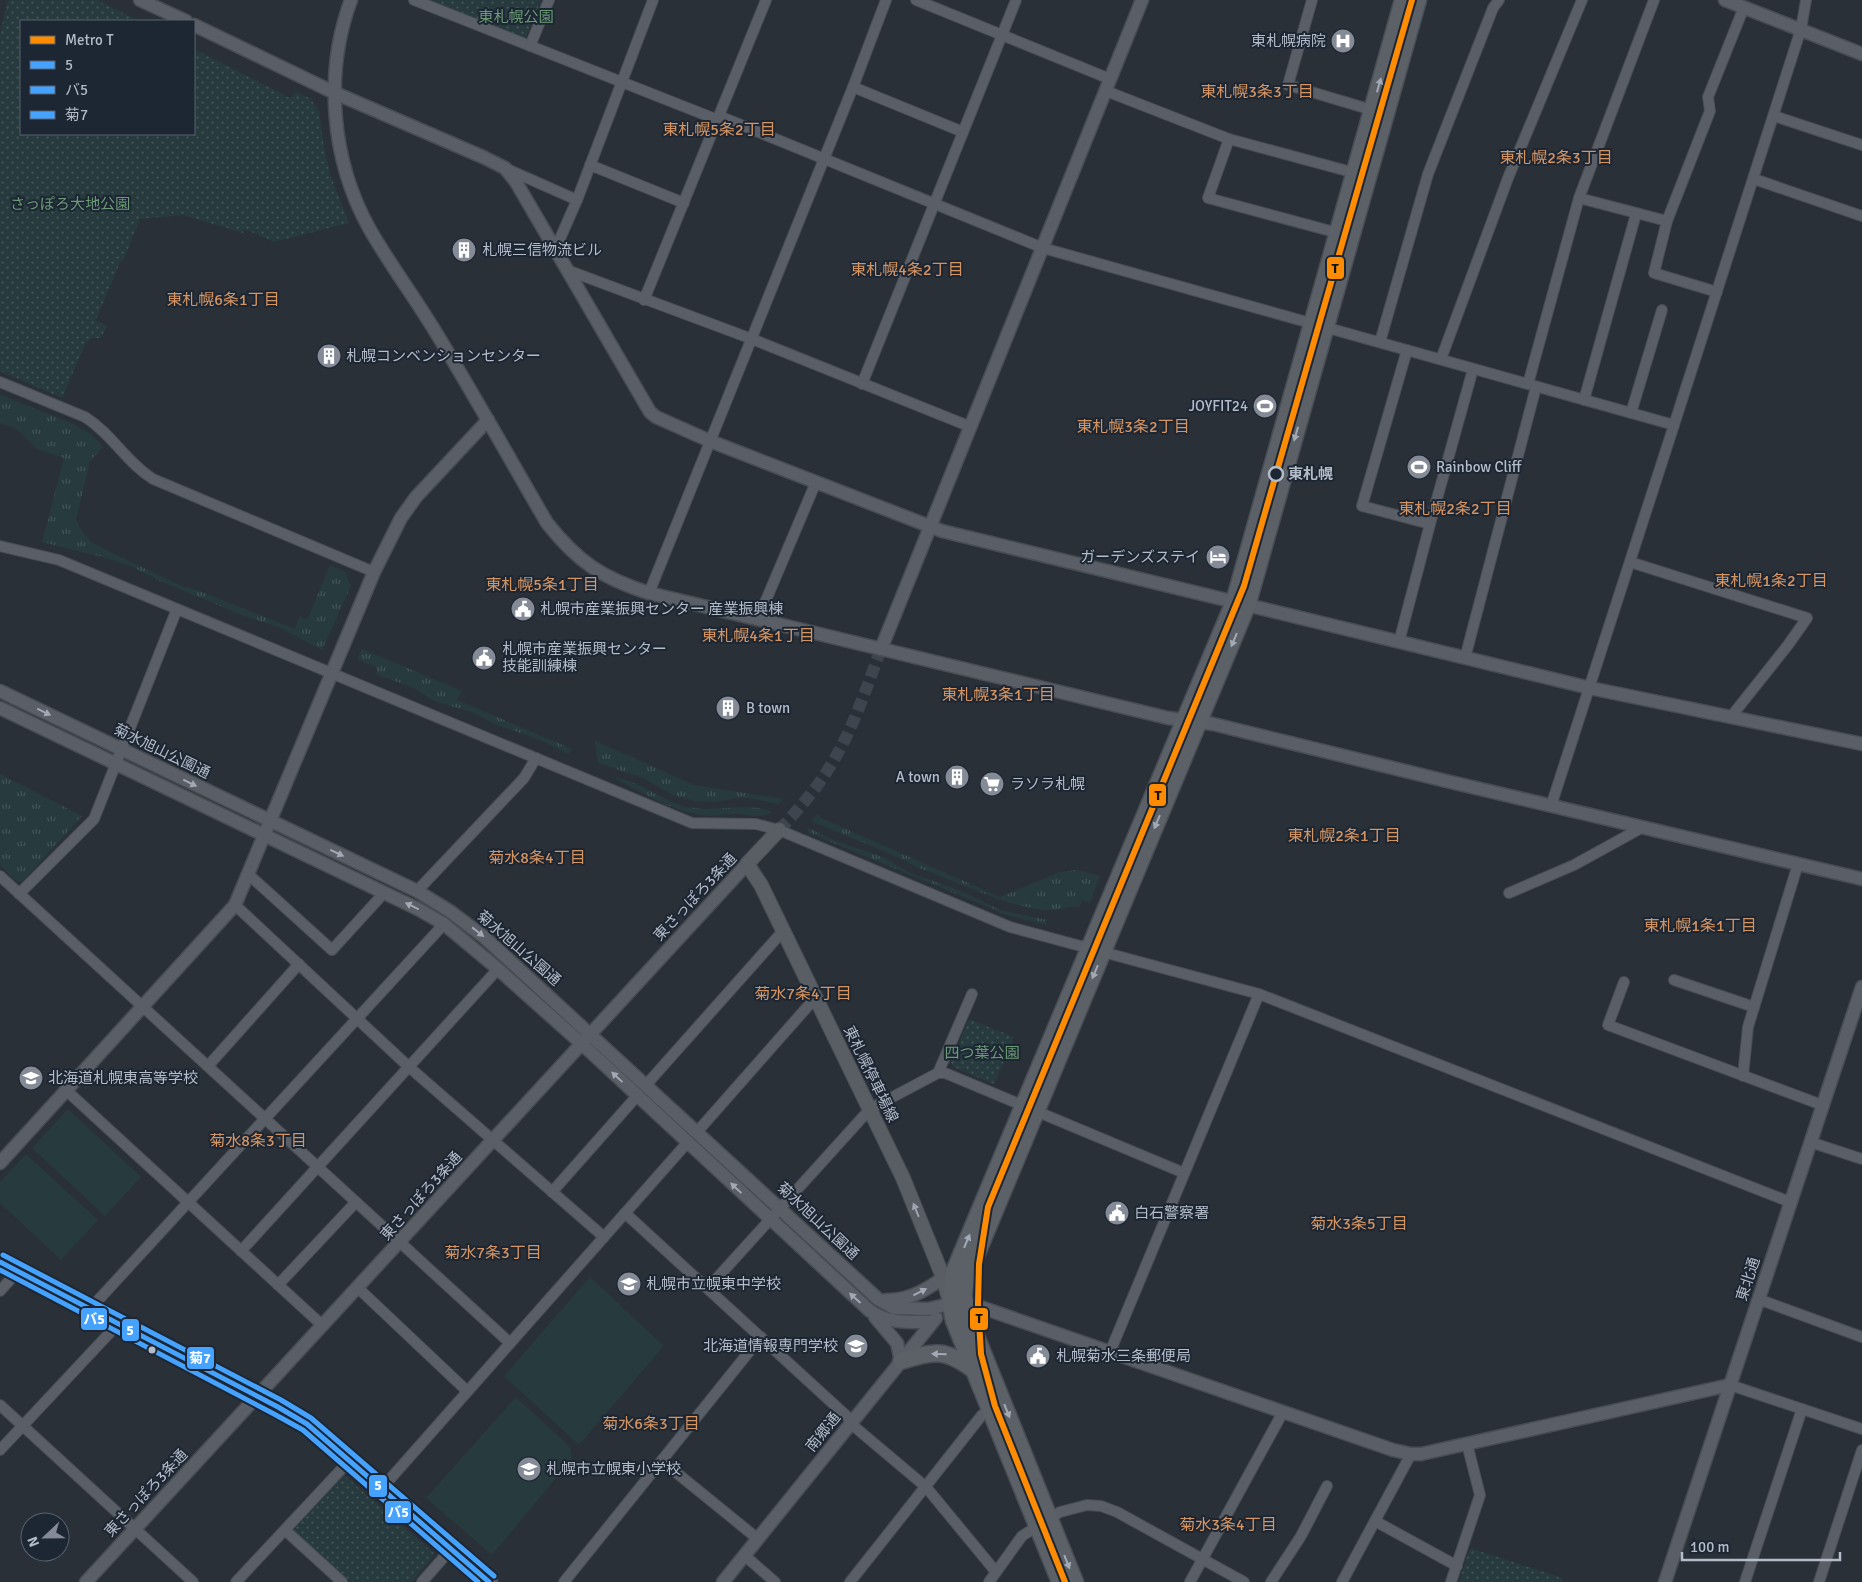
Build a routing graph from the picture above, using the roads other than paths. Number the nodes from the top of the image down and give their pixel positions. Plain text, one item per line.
1 (140, 0) edge
2 (351, 0) edge
3 (414, 0) edge
4 (549, 0) edge
5 (653, 0) edge
6 (766, 0) edge
7 (886, 0) edge
8 (916, 0) edge
9 (1016, 0) edge
10 (1142, 0) edge
11 (1312, 0) edge
12 (1403, 0) edge
13 (1418, 0) edge
14 (1500, 0) edge
15 (1582, 0) edge
16 (1654, 0) edge
17 (1725, 0) edge
18 (1806, 0) edge
19 (1744, 7) junction
20 (184, 20) edge
21 (195, 25) edge
22 (1802, 29) junction
23 (1002, 35) junction
24 (530, 46) junction
25 (1862, 54) edge
26 (623, 82) junction
27 (1108, 85) junction
28 (853, 87) junction
29 (335, 93) junction
30 (1372, 110) junction
31 (1774, 116) junction
32 (718, 118) junction
33 (963, 132) junction
34 (1229, 139) junction
35 (1862, 145) edge
36 (824, 159) junction
37 (590, 166) junction
38 (505, 168) junction
39 (1355, 173) junction
40 (1754, 179) junction
41 (1579, 198) junction
42 (577, 200) junction
43 (684, 203) junction
44 (934, 204) junction
45 (1636, 214) junction
46 (1862, 216) edge
47 (1667, 222) junction
48 (1338, 233) junction
49 (1043, 248) junction
50 (555, 250) junction
51 (567, 270) junction
52 (1717, 292) junction
53 (644, 300) junction
54 (1662, 310) dead end
55 (1319, 326) junction
56 (752, 340) junction
57 (1380, 342) junction
58 (1407, 350) junction
59 (1441, 359) junction
60 (1473, 369) junction
61 (0, 382) edge
62 (862, 384) junction
63 (1532, 385) junction
64 (1584, 400) junction
65 (1631, 413) junction
66 (488, 420) junction
67 (1674, 425) junction
68 (971, 427) junction
69 (710, 441) junction
70 (816, 482) junction
71 (1430, 524) junction
72 (931, 528) junction
73 (0, 546) edge
74 (1630, 562) junction
75 (374, 572) junction
76 (649, 593) junction
77 (1241, 604) junction
78 (177, 609) junction
79 (758, 619) junction
80 (1399, 642) junction
81 (881, 649) junction
82 (1465, 658) junction
83 (332, 673) junction
84 (1590, 688) junction
85 (0, 691) edge
86 (0, 708) edge
87 (1735, 718) junction
88 (1192, 721) junction
89 (1862, 744) edge
90 (122, 749) junction
91 (536, 758) junction
92 (116, 764) junction
93 (1552, 806) junction
94 (271, 822) junction
95 (1640, 826) junction
96 (779, 830) junction
97 (265, 835) junction
98 (747, 864) junction
99 (1798, 864) junction
100 (248, 874) junction
101 (0, 876) edge
102 (1862, 879) edge
103 (417, 891) junction
104 (384, 892) junction
105 (1509, 893) dead end
106 (20, 894) junction
107 (235, 905) junction
108 (444, 924) junction
109 (783, 931) junction
110 (1096, 950) junction
111 (298, 964) junction
112 (498, 969) junction
113 (1674, 980) dead end
114 (1624, 982) dead end
115 (1862, 987) edge
116 (972, 994) dead end
117 (1258, 994) junction
118 (816, 998) junction
119 (144, 1007) junction
120 (1754, 1008) junction
121 (358, 1019) junction
122 (591, 1034) junction
123 (582, 1044) junction
124 (208, 1066) junction
125 (409, 1067) junction
126 (938, 1073) junction
127 (1743, 1076) junction
128 (646, 1086) junction
129 (67, 1091) junction
130 (637, 1096) junction
131 (1822, 1105) junction
132 (870, 1109) junction
133 (1030, 1109) junction
134 (265, 1119) junction
135 (696, 1132) junction
136 (493, 1140) junction
137 (1810, 1142) junction
138 (687, 1143) junction
139 (1862, 1159) edge
140 (0, 1162) edge
141 (318, 1167) junction
142 (1184, 1173) junction
143 (552, 1192) junction
144 (356, 1202) junction
145 (1790, 1202) junction
146 (188, 1203) junction
147 (779, 1208) junction
148 (625, 1213) junction
149 (769, 1219) junction
150 (604, 1238) junction
151 (400, 1242) junction
152 (241, 1251) junction
153 (0, 1262) edge
154 (956, 1267) junction
155 (18, 1271) junction
156 (943, 1278) junction
157 (278, 1285) junction
158 (358, 1288) junction
159 (708, 1288) junction
160 (0, 1291) edge
161 (878, 1299) junction
162 (1758, 1299) junction
163 (957, 1303) junction
164 (90, 1309) junction
165 (870, 1311) junction
166 (932, 1322) junction
167 (118, 1324) junction
168 (323, 1326) junction
169 (761, 1337) junction
170 (1862, 1337) edge
171 (510, 1343) junction
172 (1110, 1352) junction
173 (901, 1361) junction
174 (974, 1370) junction
175 (1730, 1385) junction
176 (467, 1391) junction
177 (258, 1396) junction
178 (0, 1405) edge
179 (990, 1410) junction
180 (1802, 1410) junction
181 (1282, 1412) junction
182 (851, 1422) junction
183 (22, 1426) junction
184 (1862, 1429) edge
185 (1468, 1444) junction
186 (0, 1450) edge
187 (1862, 1450) edge
188 (1411, 1454) junction
189 (350, 1460) junction
190 (662, 1461) junction
191 (1328, 1486) dead end
192 (926, 1487) junction
193 (382, 1488) junction
194 (1375, 1521) junction
195 (1043, 1522) junction
196 (136, 1529) junction
197 (285, 1530) junction
198 (758, 1539) junction
199 (451, 1549) junction
200 (744, 1555) junction
201 (1202, 1559) junction
202 (1456, 1566) junction
203 (996, 1572) junction
204 (86, 1582) edge
205 (193, 1582) edge
206 (236, 1582) edge
207 (342, 1582) edge
208 (422, 1582) edge
209 (489, 1582) edge
210 (564, 1582) edge
211 (723, 1582) edge
212 (775, 1582) edge
213 (850, 1582) edge
214 (989, 1582) edge
215 (1060, 1582) edge
216 (1075, 1582) edge
217 (1190, 1582) edge
218 (1244, 1582) edge
219 (1271, 1582) edge
220 (1342, 1582) edge
221 (1451, 1582) edge
222 (1665, 1582) edge
223 (1745, 1582) edge
224 (1819, 1582) edge

1 - 20 street
2 - 29 street
3 - 24 street
4 - 24 street
5 - 26 street
6 - 32 street
7 - 28 street
8 - 23 street
9 - 23 street
10 - 27 street
11 - 30 street
30 -> 12 main road
13 - 55 main road
14 - 57 street
15 - 59 street
16 - 41 street
17 - 19 street
18 - 22 street
19 - 22 street
19 - 47 street
21 - 29 street
22 - 25 street
22 - 31 street
23 - 27 street
23 - 33 street
24 - 26 street
26 - 32 street
26 - 37 street
27 - 34 street
27 - 49 street
28 - 33 street
28 - 36 street
29 - 38 street
29 - 66 street
30 - 39 main road
31 - 35 street
31 - 40 street
32 - 36 street
32 - 43 street
33 - 44 street
34 - 39 street
34 - 48 street
36 - 44 street
36 - 56 street
37 - 42 street
37 - 43 street
38 - 42 street
38 - 50 street
39 - 48 main road
40 - 46 street
40 - 52 street
41 - 45 street
41 - 63 street
42 - 50 street
43 - 53 street
44 - 49 street
44 - 62 street
45 - 47 street
45 - 64 street
47 - 52 street
48 - 55 main road
49 - 55 street
49 - 68 street
50 - 51 street
51 - 53 street
51 - 69 street
52 - 67 street
53 - 56 street
54 - 65 street
55 - 57 street
55 - 77 main road
56 - 62 street
56 - 69 street
57 - 58 street
58 - 59 street
58 - 71 street
59 - 60 street
60 - 63 street
60 - 71 street
61 - 75 street
62 - 68 street
63 - 64 street
63 - 82 street
64 - 65 street
65 - 67 street
66 - 75 street
66 - 76 street
67 - 74 street
68 - 72 street
69 - 70 street
69 - 76 street
70 - 72 street
70 - 79 street
71 - 80 street
72 - 77 street
72 - 81 street
73 - 78 street
74 - 84 street
74 - 87 street
75 - 83 street
76 - 79 street
77 - 80 street
77 - 88 main road
78 - 83 street
78 - 90 street
79 - 81 street
80 - 82 street
81 - 88 street
82 - 84 street
83 - 91 street
83 - 94 street
84 - 87 street
84 - 93 street
85 -> 90 street, 菊水旭山公園通
86 - 92 street, 菊水旭山公園通
87 - 89 street
88 - 93 street
88 - 110 main road
90 - 92 street
90 -> 94 street, 菊水旭山公園通
91 - 96 street
91 - 103 street
92 - 97 street, 菊水旭山公園通
92 - 106 street
93 - 95 street
94 - 97 street
94 -> 103 street, 菊水旭山公園通
95 - 99 street
95 - 105 street
96 - 98 main road, 東さっぽろ3条通
96 - 110 street
97 - 100 street
97 - 104 street, 菊水旭山公園通
98 - 109 main road, 東札幌停車場線
98 - 122 street, 東さっぽろ3条通
99 - 102 street
99 - 120 street
100 - 104 street
100 - 107 street
101 - 106 street
103 -> 122 street, 菊水旭山公園通
108 -> 104 street, 菊水旭山公園通
106 - 119 street
107 - 111 street
107 - 119 street
108 - 112 street, 菊水旭山公園通
108 - 121 street
109 - 118 main road, 東札幌停車場線
109 - 128 street
110 - 117 street
110 - 133 main road
111 - 121 street
111 - 124 street
112 - 123 street, 菊水旭山公園通
112 - 125 street
113 - 120 street
114 - 127 street
115 - 131 street, 東北通
116 - 126 street
117 - 142 street
117 - 145 street
118 - 132 main road, 東札幌停車場線
118 - 135 street
119 - 124 street
119 - 129 street
120 - 127 street
121 - 125 street
121 - 134 street
122 - 123 street, 東さっぽろ3条通
122 - 128 street, 菊水旭山公園通
130 -> 123 street, 菊水旭山公園通
123 - 136 street, 東さっぽろ3条通
124 - 134 street
125 - 136 street
125 - 141 street
126 - 132 street
126 - 133 street
127 - 131 street
128 - 135 street, 菊水旭山公園通
129 - 140 street
129 - 146 street
130 - 138 street, 菊水旭山公園通
130 - 143 street
131 - 137 street, 東北通
132 - 147 street
156 -> 132 main road, 東札幌停車場線
133 - 142 street
154 -> 133 main road
133 - 163 main road
134 - 141 street
134 - 146 street
135 - 147 street, 菊水旭山公園通
136 - 143 street
136 - 151 street, 東さっぽろ3条通
137 - 139 street
137 - 145 street, 東北通
138 - 148 street
149 -> 138 street, 菊水旭山公園通
141 - 144 street
141 - 152 street
142 - 172 street
143 - 150 street
144 - 151 street
144 - 157 street
145 - 162 street, 東北通
146 - 152 street
146 - 164 street
147 - 149 street
147 - 161 street, 菊水旭山公園通
148 - 150 street
148 - 159 street
149 - 159 street
165 -> 149 street, 菊水旭山公園通
150 - 171 street
151 - 158 street, 東さっぽろ3条通
151 - 171 street
152 - 157 street
153 - 155 main road
154 - 156 street
154 - 163 main road
155 - 160 street
155 - 164 main road
161 -> 156 street
156 - 163 main road, 東札幌停車場線
157 - 168 street
158 - 168 street, 東さっぽろ3条通
158 - 176 street
159 - 169 street
161 - 163 street, 菊水旭山公園通
162 - 170 street
162 - 175 street, 東北通
163 - 166 street, 南郷通
163 - 172 street
163 - 174 main road
163 -> 195 main road
164 - 167 main road
165 - 166 street, 菊水旭山公園通
165 - 173 street
166 - 173 street, 南郷通
167 - 177 main road
167 - 183 street
168 - 177 street, 東さっぽろ3条通
169 - 182 street
169 - 190 street
171 - 176 street
172 - 181 street
174 -> 173 main road
173 - 182 street, 南郷通
174 - 179 main road
175 - 180 street
175 - 185 street
175 - 222 street, 東北通
176 - 193 street
177 - 189 main road
177 - 196 street, 東さっぽろ3条通
178 - 183 street
179 - 192 street
179 - 195 main road
180 - 184 street
180 - 223 street
181 - 188 street
181 - 201 street
182 - 192 street
182 - 198 street, 南郷通
183 - 186 street
183 - 196 street
185 - 188 street
185 - 202 street
187 - 224 street
188 - 194 street
189 - 193 main road
189 - 197 street
190 - 198 street
190 - 210 street
191 - 219 street
192 - 203 street
192 - 213 street
193 - 199 main road
194 - 202 street
194 - 220 street
195 - 201 street
195 - 203 street
195 - 215 main road
195 -> 216 main road
196 - 204 street, 東さっぽろ3条通
196 - 205 street
197 - 206 street
197 - 207 street
198 - 200 street, 南郷通
199 - 208 street
199 - 209 main road
200 - 211 street, 南郷通
200 - 212 street
201 - 217 street
201 - 218 street
202 - 221 street
203 - 214 street

